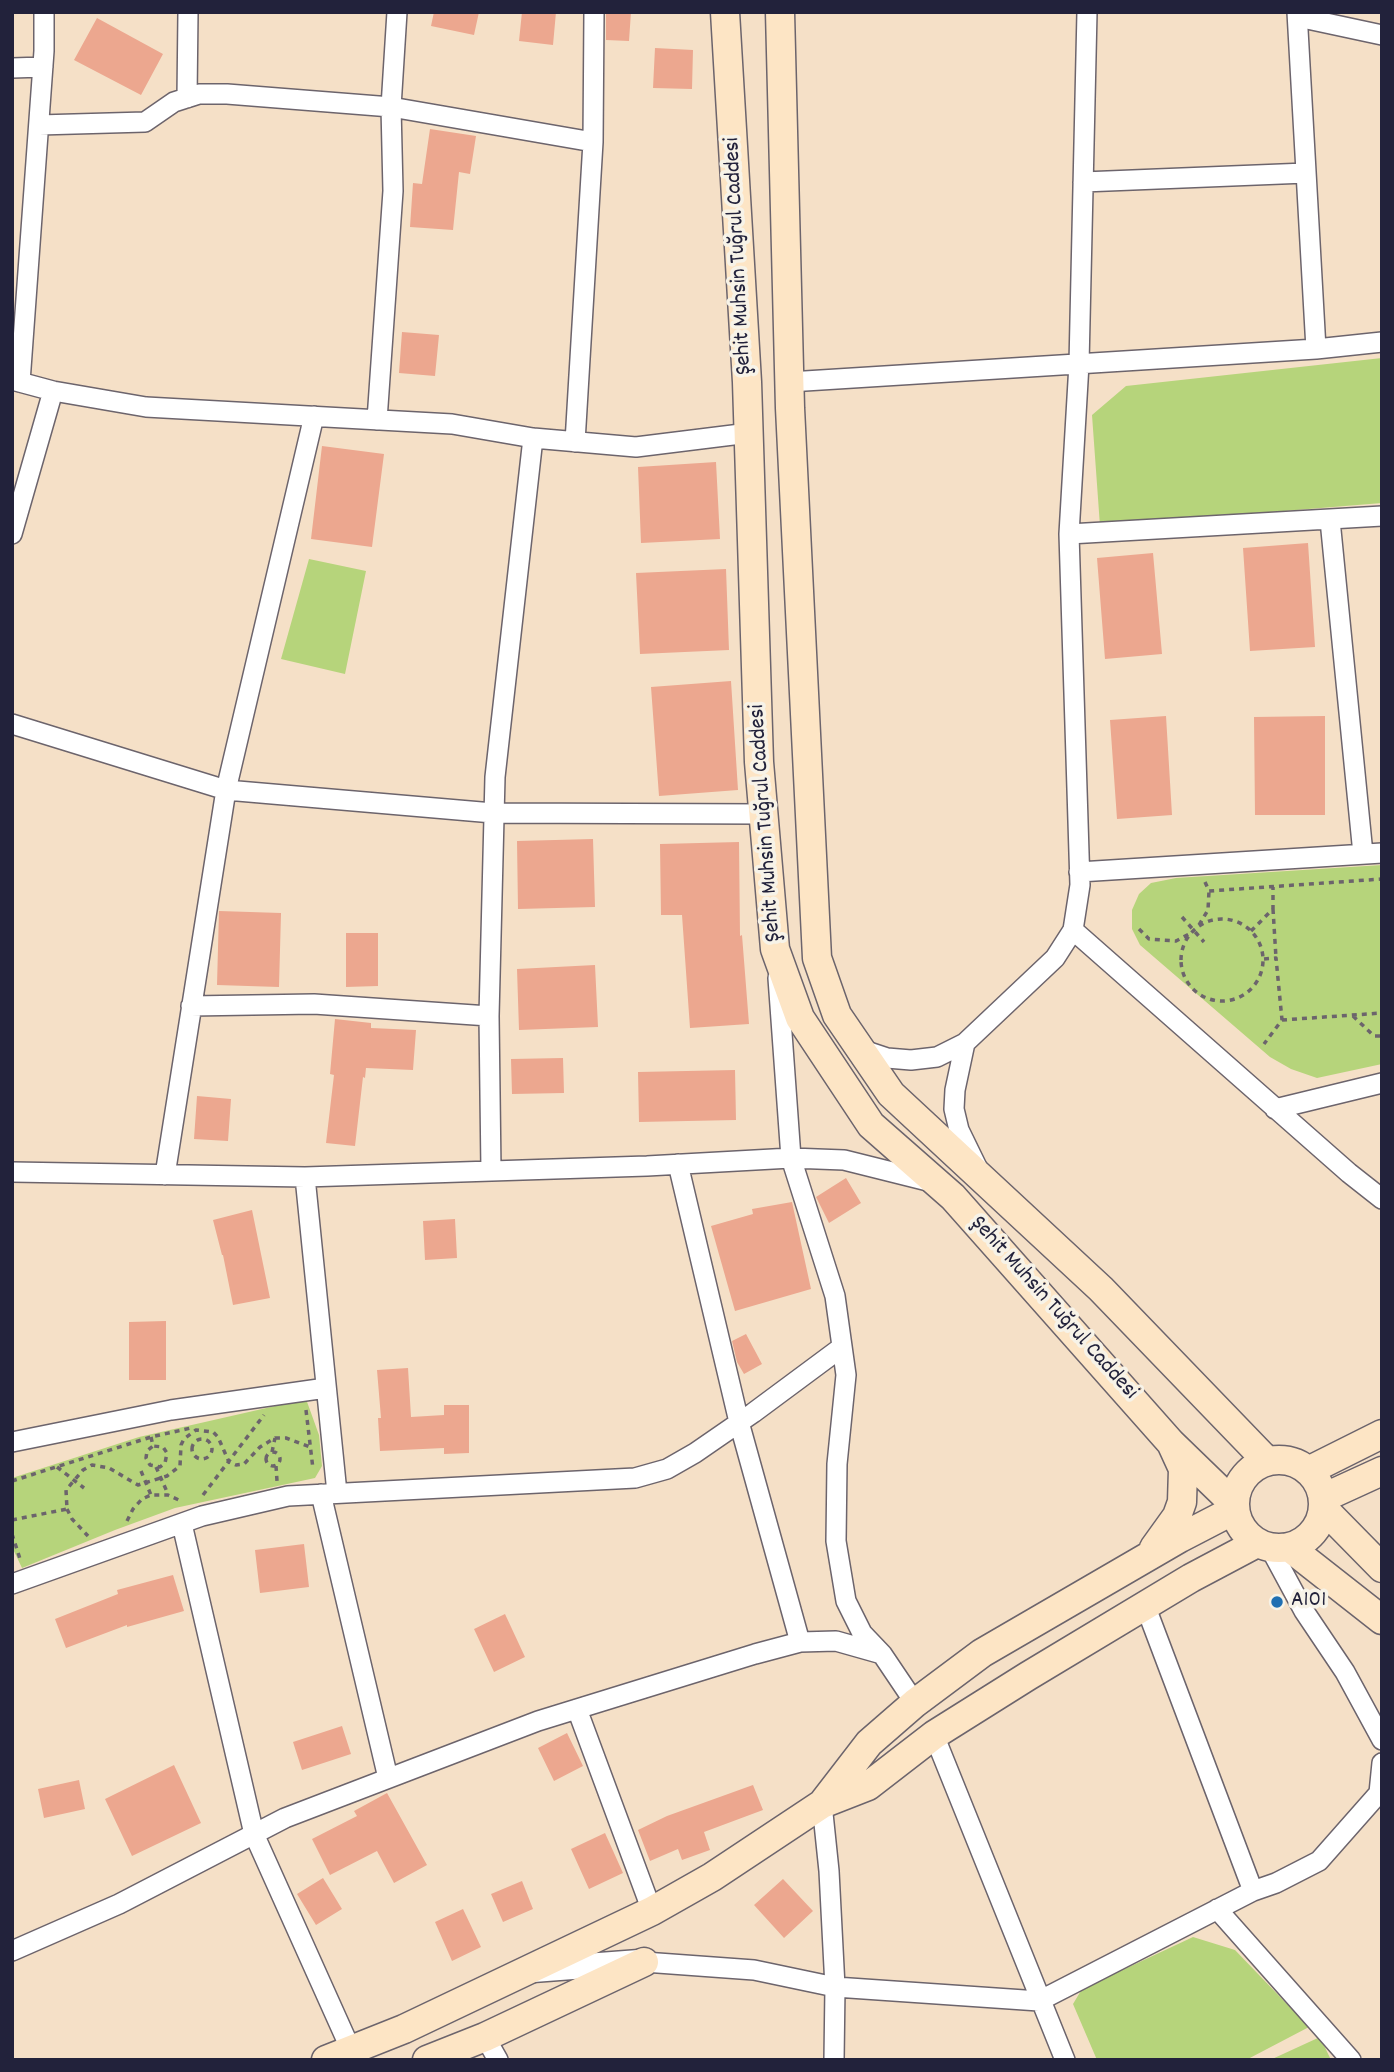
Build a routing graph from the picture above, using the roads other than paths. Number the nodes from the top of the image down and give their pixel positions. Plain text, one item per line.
1 (44, 12) edge
2 (188, 12) edge
3 (397, 12) edge
4 (594, 12) edge
5 (725, 12) edge
6 (779, 12) edge
7 (1087, 12) edge
8 (1297, 15) edge
9 (1382, 36) edge
10 (43, 67) junction
11 (12, 68) edge
12 (187, 98) junction
13 (391, 107) junction
14 (39, 125) junction
15 (593, 142) junction
16 (1306, 173) junction
17 (1083, 182) junction
18 (1382, 342) edge
19 (1316, 349) junction
20 (1079, 364) junction
21 (16, 381) edge
22 (789, 382) junction
23 (52, 391) junction
24 (314, 416) junction
25 (377, 420) junction
26 (749, 433) junction
27 (533, 438) junction
28 (575, 442) junction
29 (1382, 516) edge
30 (1330, 520) junction
31 (12, 534) edge
32 (1069, 534) junction
33 (12, 724) edge
34 (226, 790) junction
35 (493, 813) junction
36 (764, 814) junction
37 (1372, 853) edge
38 (1079, 872) junction
39 (1073, 930) junction
40 (775, 949) junction
41 (191, 1006) junction
42 (489, 1016) junction
43 (965, 1043) junction
44 (860, 1049) junction
45 (1382, 1083) edge
46 (1275, 1109) junction
47 (792, 1158) junction
48 (678, 1164) junction
49 (491, 1171) junction
50 (12, 1172) edge
51 (164, 1175) junction
52 (305, 1177) junction
53 (984, 1181) junction
54 (939, 1184) junction
55 (1382, 1199) edge
56 (842, 1347) junction
57 (326, 1388) junction
58 (739, 1422) junction
59 (1382, 1434) edge
60 (12, 1442) edge
61 (1171, 1443) junction
62 (1267, 1461) junction
63 (1308, 1471) junction
64 (1382, 1471) edge
65 (329, 1493) junction
66 (1323, 1503) junction
67 (1234, 1507) junction
68 (181, 1524) junction
69 (1272, 1546) junction
70 (1147, 1557) junction
71 (1382, 1568) edge
72 (16, 1577) edge
73 (1145, 1605) junction
74 (1382, 1620) edge
75 (800, 1642) junction
76 (882, 1654) junction
77 (915, 1703) junction
78 (577, 1709) junction
79 (934, 1735) junction
80 (1382, 1740) edge
81 (1382, 1763) edge
82 (388, 1778) junction
83 (822, 1804) junction
84 (254, 1834) junction
85 (1253, 1891) junction
86 (1217, 1909) junction
87 (652, 1911) junction
88 (12, 1951) edge
89 (643, 1962) junction
90 (529, 1970) junction
91 (835, 1987) junction
92 (1039, 2001) junction
93 (492, 2048) edge
94 (338, 2055) edge
95 (428, 2060) edge
96 (834, 2060) edge
97 (1065, 2060) edge
98 (1351, 2060) edge

1 - 10 street
2 - 12 street
3 - 13 street
4 - 15 street
5 - 26 main road, Şehit Muhsin Tuğrul Caddesi
6 - 22 main road, Şehit Muhsin Tuğrul Caddesi
7 - 17 street
8 - 9 street
8 - 16 street
10 - 11 street
10 - 14 street
12 - 13 street
12 - 14 street
13 - 15 street
13 - 25 street
14 - 21 street
15 - 28 street
16 - 17 street
16 - 19 street
17 - 20 street
18 - 19 street
19 - 20 street
20 - 22 street
20 - 32 street
21 - 23 street
22 - 44 main road, Şehit Muhsin Tuğrul Caddesi
23 - 24 street
23 - 31 street
24 - 25 street
24 - 34 street
25 - 27 street
26 - 28 street
26 - 36 main road, Şehit Muhsin Tuğrul Caddesi
27 - 28 street
27 - 35 street
29 - 30 street
30 - 32 street
30 - 37 street
32 - 38 street
33 - 34 street
34 - 35 street
34 - 41 street
35 - 36 street
35 - 42 street
36 - 40 main road, Şehit Muhsin Tuğrul Caddesi
37 - 38 street
38 - 39 street
39 - 43 street
39 - 46 street
40 - 47 street
40 - 54 main road, Şehit Muhsin Tuğrul Caddesi
41 - 42 street
41 - 51 street
42 - 49 street
43 - 44 street
43 - 53 street
44 - 53 main road, Şehit Muhsin Tuğrul Caddesi
45 - 46 street
46 - 55 street
47 - 48 street
47 - 54 street
47 - 56 street
48 - 49 street
48 - 58 street
49 - 52 street
50 - 51 street
51 - 52 street
52 - 57 street
53 - 62 main road, Şehit Muhsin Tuğrul Caddesi
54 - 61 main road, Şehit Muhsin Tuğrul Caddesi
56 - 58 street
56 - 76 street
57 - 60 street
57 - 65 street
58 - 65 street
58 - 75 street
59 - 63 main road
61 - 67 main road, Şehit Muhsin Tuğrul Caddesi
61 - 70 main road
62 - 63 main road
62 - 67 main road
63 - 66 main road
64 - 66 main road
65 - 68 street
65 - 82 street
66 - 69 main road
66 - 71 main road
67 - 69 main road
67 - 70 main road
68 - 72 street
68 - 84 street
69 - 73 main road
69 - 74 main road
69 - 80 street
70 - 77 main road
73 - 79 main road
73 - 85 street
75 - 76 street
75 - 78 street
76 - 77 street
77 - 83 main road
78 - 82 street
78 - 87 street
79 - 83 main road
79 - 92 street
81 - 85 street
82 - 84 street
83 - 87 main road
83 - 91 street
84 - 88 street
84 - 94 street
85 - 86 street
86 - 92 street
86 - 98 street
87 - 90 main road
89 - 90 street
89 - 91 street
89 - 93 main road
90 - 94 main road
91 - 92 street
91 - 96 street
92 - 97 street
93 - 95 main road

